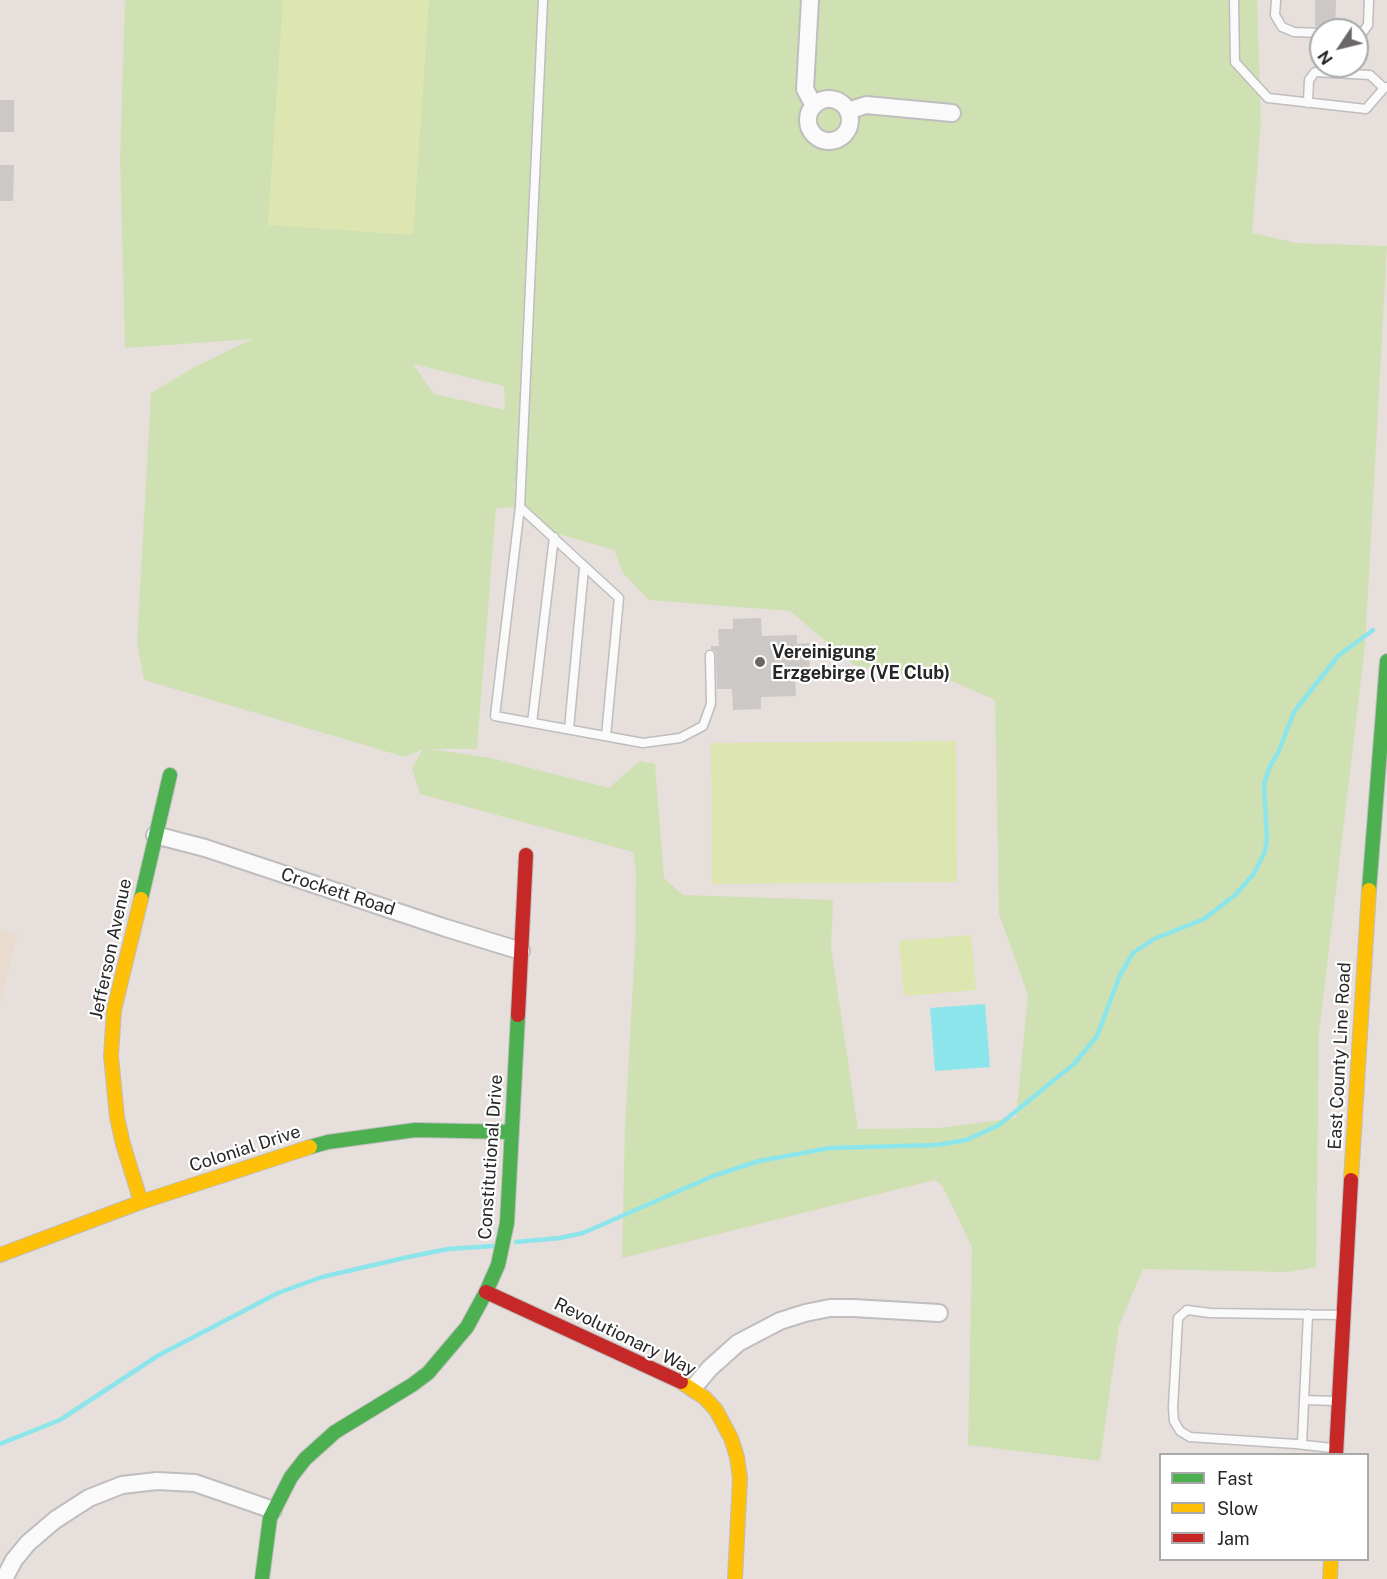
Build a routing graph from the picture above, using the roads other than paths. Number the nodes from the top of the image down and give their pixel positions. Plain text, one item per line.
1 (543, 0) edge
2 (810, 0) edge
3 (1234, 0) edge
4 (1276, 0) edge
5 (1369, 0) edge
6 (1368, 18) edge
7 (1309, 33) edge
8 (1386, 88) edge
9 (1308, 103) junction
10 (814, 106) junction
11 (848, 111) junction
12 (952, 113) dead end
13 (520, 507) junction
14 (554, 537) junction
15 (584, 568) junction
16 (710, 655) dead end
17 (1387, 661) edge
18 (532, 723) junction
19 (569, 729) junction
20 (606, 736) junction
21 (170, 775) dead end
22 (155, 835) junction
23 (526, 855) dead end
24 (521, 951) junction
25 (512, 1132) junction
26 (141, 1202) junction
27 (0, 1255) edge
28 (486, 1292) junction
29 (939, 1313) dead end
30 (1308, 1314) junction
31 (1343, 1315) junction
32 (693, 1388) junction
33 (1304, 1400) junction
34 (1338, 1401) junction
35 (1302, 1444) junction
36 (1336, 1452) edge
37 (273, 1510) junction
38 (1331, 1561) edge
39 (4, 1579) edge
40 (262, 1579) edge
41 (735, 1579) edge
42 (1330, 1579) edge

1 - 13 lane
2 - 10 street
3 - 9 lane
4 - 7 lane
5 - 6 lane
8 - 9 lane
8 - 9 lane
10 - 11 street
10 - 11 street
11 - 12 street
13 - 14 lane
13 - 18 lane
14 - 15 lane
14 - 18 lane
15 - 19 lane
15 - 20 lane
16 - 20 lane
17 - 31 street, East County Line Road
18 - 19 lane
19 - 20 lane
21 - 22 street, Jefferson Avenue
22 - 24 street, Crockett Road
22 - 26 street, Jefferson Avenue
23 - 24 street, Constitutional Drive
24 - 25 street, Constitutional Drive
25 - 26 street, Colonial Drive
25 - 28 street, Constitutional Drive
26 - 27 street, Colonial Drive
28 - 32 street, Revolutionary Way
28 - 37 street, Constitutional Drive
29 - 32 street
30 - 31 lane
30 - 33 lane
30 - 35 lane
31 - 34 street, East County Line Road
32 - 41 street, Revolutionary Way
33 - 34 lane
33 - 35 lane
34 - 36 street, East County Line Road
35 - 36 lane
37 - 39 street
37 - 40 street, Constitutional Drive
38 - 42 street

